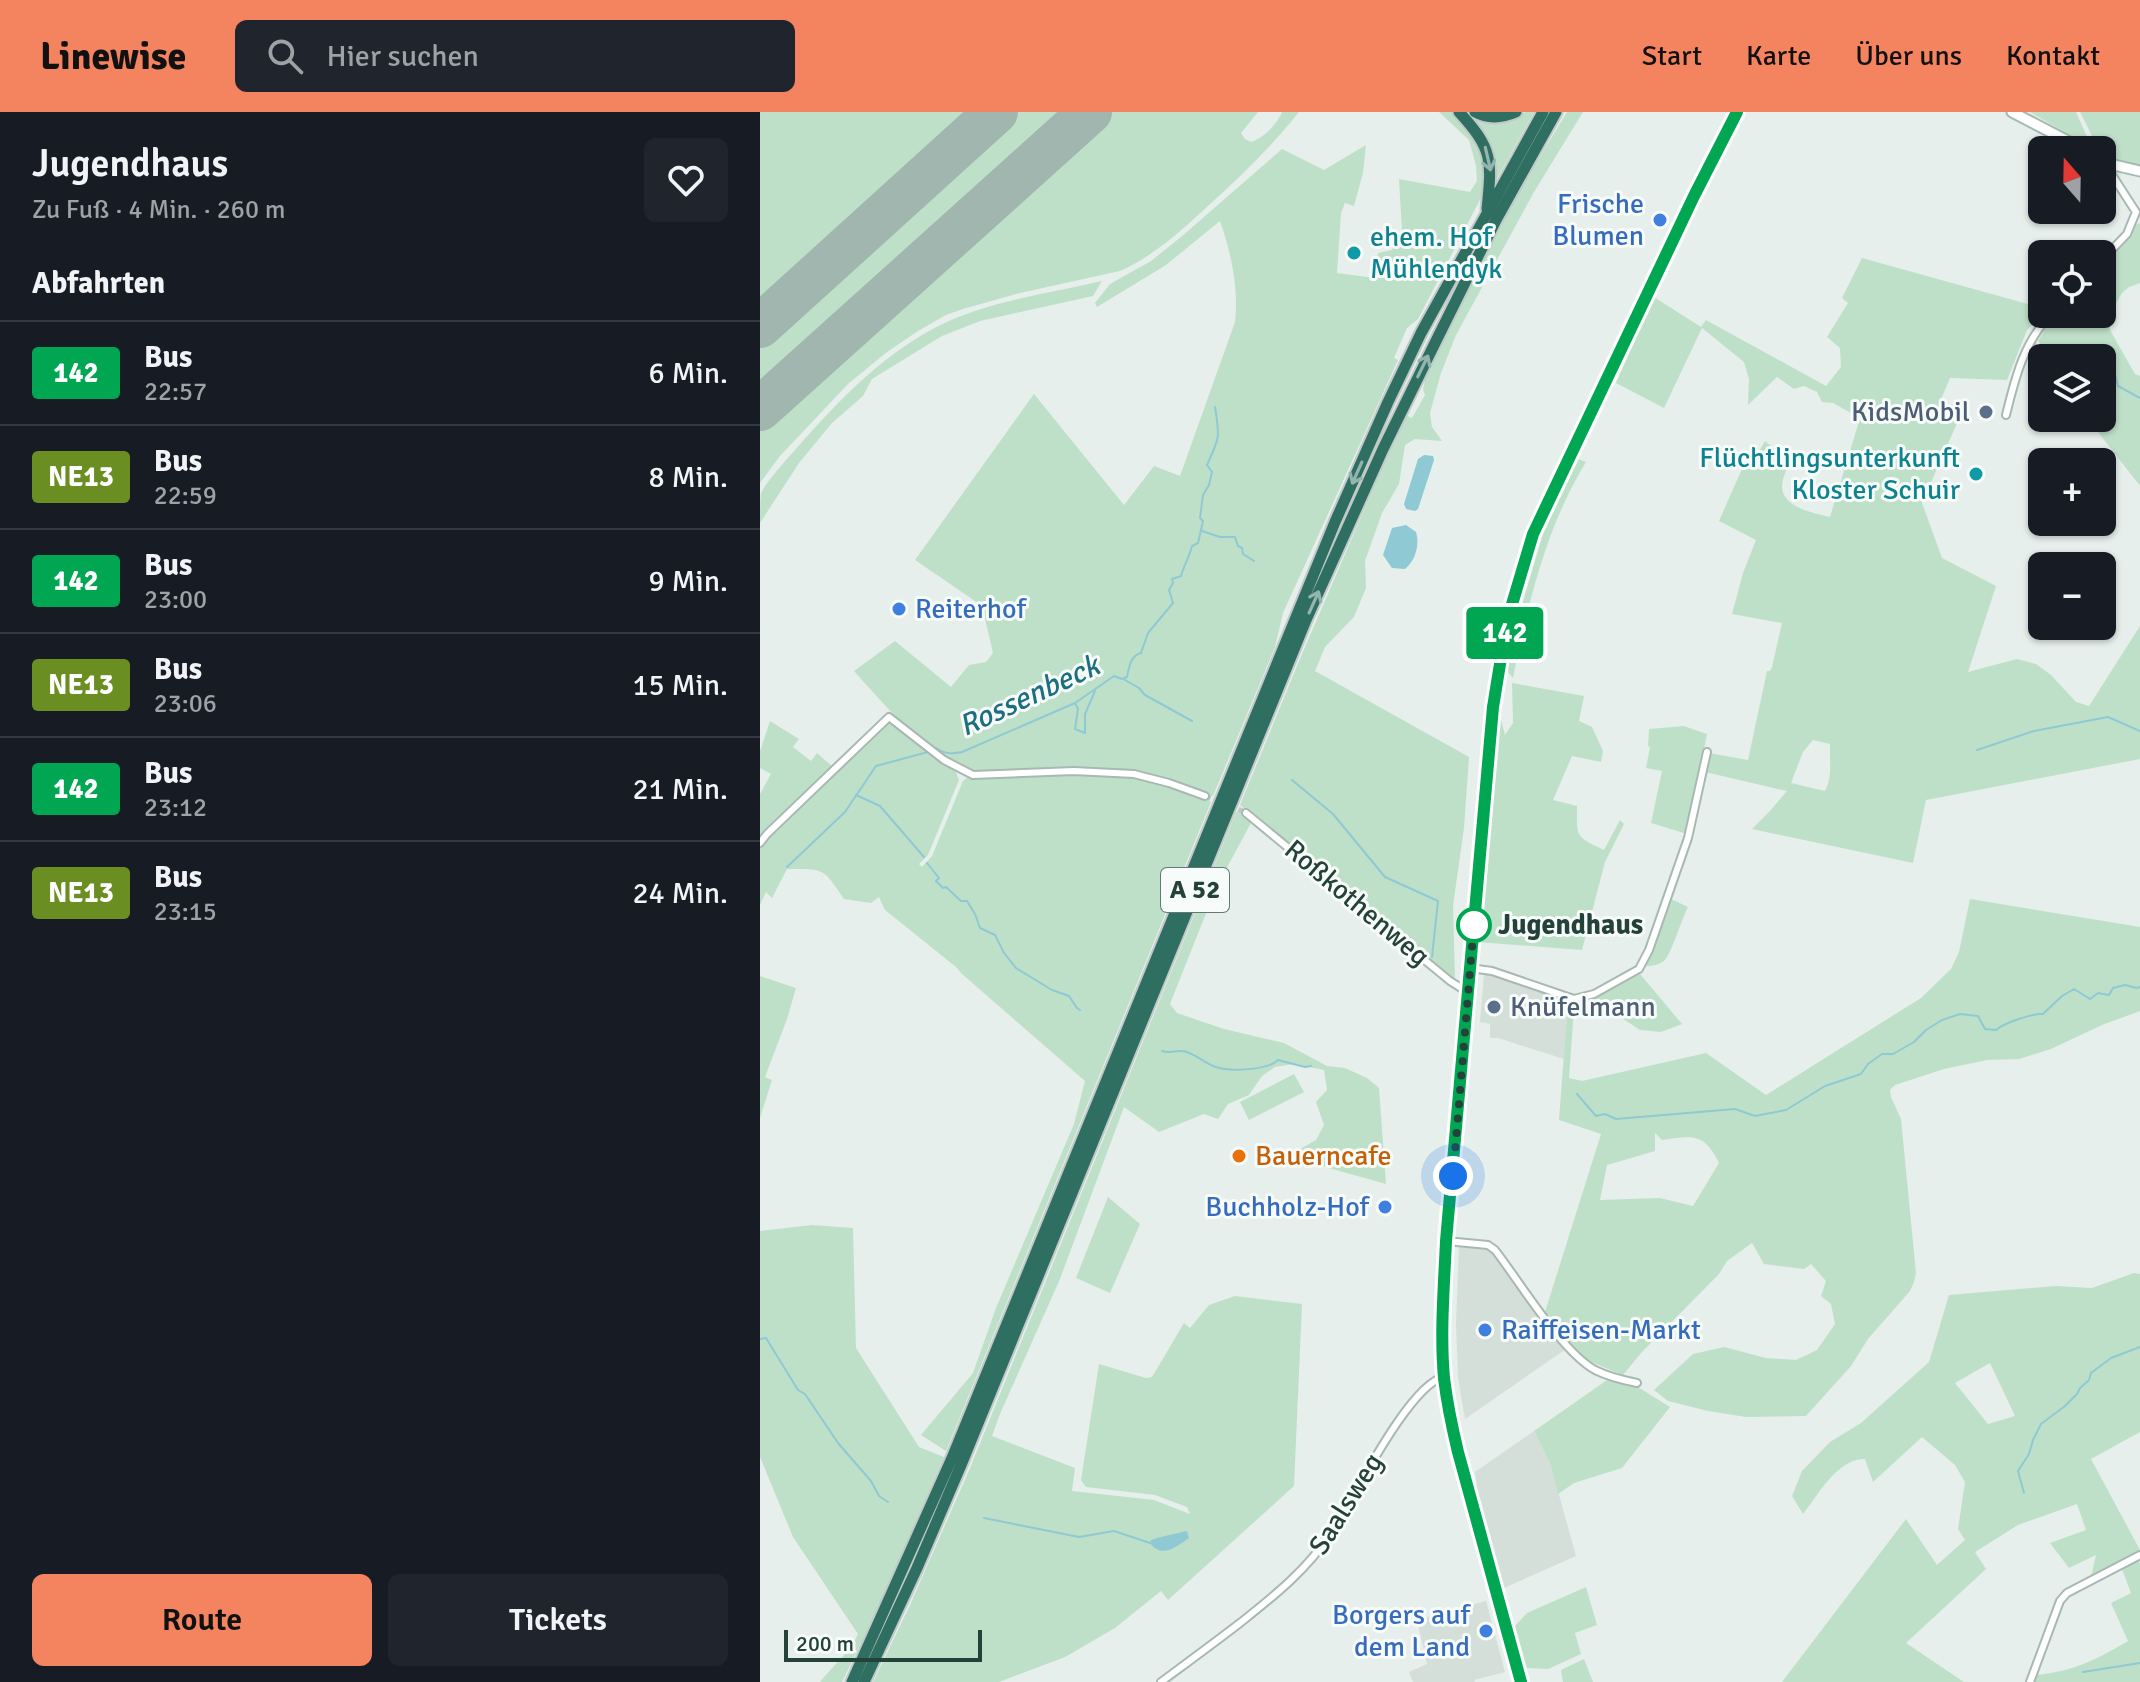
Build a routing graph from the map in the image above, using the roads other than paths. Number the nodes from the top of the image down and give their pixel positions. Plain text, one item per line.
1 (1459, 112) edge
2 (1475, 112) edge
3 (1516, 112) edge
4 (1543, 112) edge
5 (1556, 112) edge
6 (1737, 112) edge
7 (2012, 112) edge
8 (2058, 136) edge
9 (2116, 165) edge
10 (2140, 171) edge
11 (2116, 181) edge
12 (1486, 214) junction
13 (2116, 245) edge
14 (2039, 328) edge
15 (2006, 415) dead end
16 (1707, 752) dead end
17 (1205, 796) tunnel mouth
18 (1246, 813) tunnel mouth
19 (760, 843) edge
20 (1470, 968) junction
21 (1469, 993) junction
22 (1446, 1241) junction
23 (1444, 1377) junction
24 (1637, 1383) dead end
25 (2140, 1555) edge
26 (852, 1682) edge
27 (864, 1682) edge
28 (1161, 1682) edge
29 (1521, 1682) edge
30 (2030, 1682) edge

1 -> 12 highway
2 - 3 highway
4 - 12 highway, A 52
27 -> 5 highway, A 52
6 - 20 main road
7 - 8 main road
9 - 10 main road
11 - 13 street
12 -> 26 highway, A 52
14 - 15 street
16 - 20 street
17 - 19 street
18 - 21 street, Roßkothenweg
20 - 21 main road
21 - 22 main road
22 - 23 main road
22 - 24 street
23 - 28 street, Saalsweg
23 - 29 main road
25 - 30 street

